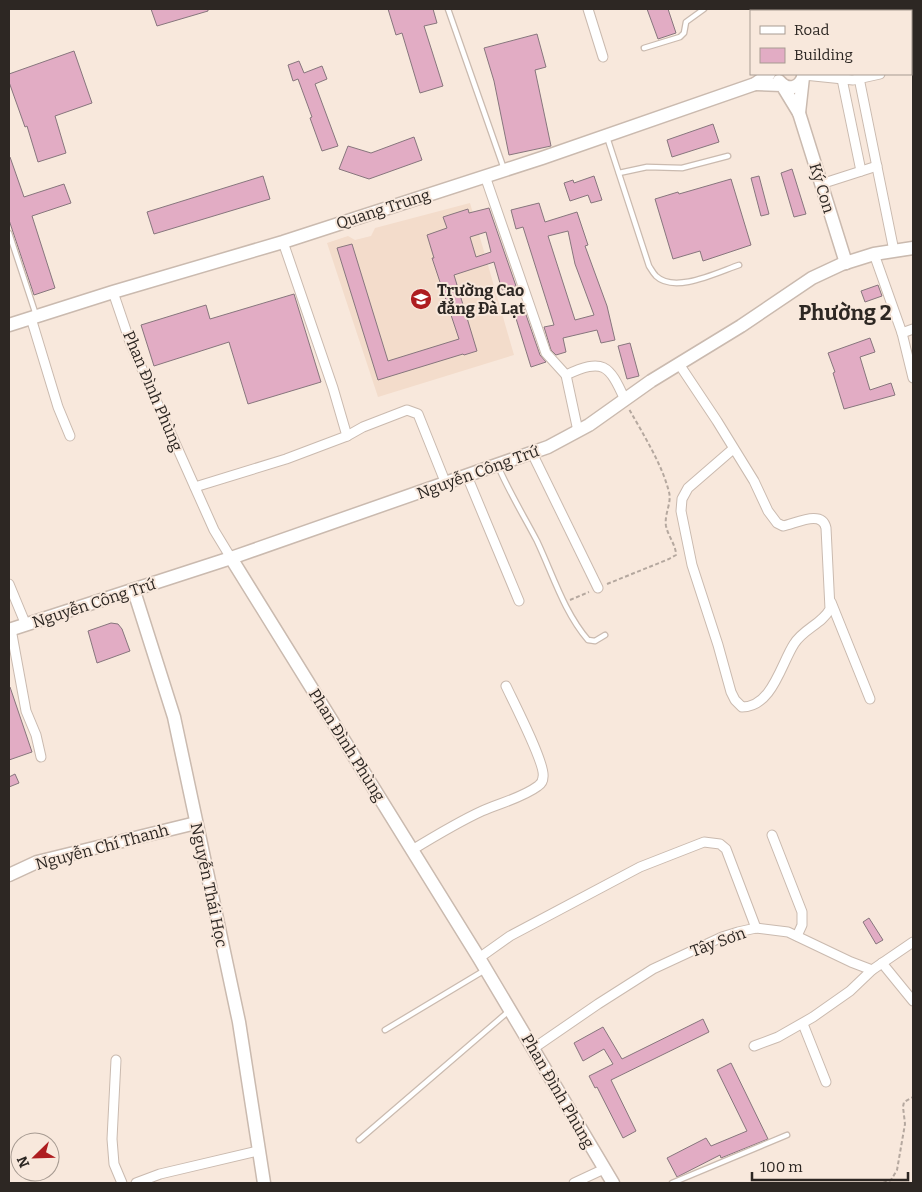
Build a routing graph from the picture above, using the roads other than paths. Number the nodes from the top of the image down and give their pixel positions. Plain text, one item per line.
1 (448, 9) edge
2 (588, 9) edge
3 (704, 9) edge
4 (644, 48) dead end
5 (603, 57) dead end
6 (768, 75) edge
7 (875, 75) edge
8 (804, 76) edge
9 (859, 78) junction
10 (779, 79) edge
11 (842, 80) junction
12 (755, 84) junction
13 (799, 113) junction
14 (607, 135) junction
15 (728, 156) dead end
16 (877, 166) junction
17 (505, 170) junction
18 (861, 171) junction
19 (619, 173) junction
20 (485, 176) junction
21 (821, 184) junction
22 (9, 233) edge
23 (283, 242) junction
24 (913, 248) edge
25 (894, 251) junction
26 (874, 254) junction
27 (846, 262) junction
28 (740, 265) dead end
29 (113, 292) junction
30 (34, 318) junction
31 (9, 326) edge
32 (913, 329) edge
33 (902, 332) junction
34 (679, 364) junction
35 (566, 375) junction
36 (913, 378) edge
37 (625, 400) junction
38 (578, 431) junction
39 (70, 436) dead end
40 (347, 436) junction
41 (733, 449) junction
42 (532, 453) junction
43 (497, 465) junction
44 (467, 476) junction
45 (446, 484) junction
46 (195, 487) junction
47 (231, 558) junction
48 (9, 584) edge
49 (598, 588) road end
50 (134, 591) junction
51 (519, 601) dead end
52 (831, 602) junction
53 (26, 624) junction
54 (10, 629) edge
55 (605, 635) dead end
56 (506, 686) dead end
57 (870, 699) dead end
58 (41, 757) dead end
59 (196, 823) junction
60 (772, 835) dead end
61 (412, 850) junction
62 (9, 875) edge
63 (756, 928) junction
64 (798, 936) junction
65 (913, 942) edge
66 (483, 963) junction
67 (882, 963) junction
68 (872, 970) junction
69 (913, 1001) edge
70 (510, 1010) junction
71 (803, 1024) junction
72 (385, 1030) dead end
73 (754, 1046) dead end
74 (534, 1048) junction
75 (116, 1060) dead end
76 (826, 1082) dead end
77 (786, 1135) dead end
78 (359, 1140) dead end
79 (258, 1151) junction
80 (604, 1169) junction
81 (122, 1183) edge
82 (136, 1183) edge
83 (264, 1183) edge
84 (574, 1183) edge
85 (613, 1183) edge
86 (672, 1183) edge

1 - 17 lane
2 - 5 street
3 - 4 lane
6 - 12 street, Quang Trung
7 - 9 street
8 - 10 street, Quang Trung
8 - 11 street
8 - 13 street, Ký Con
9 - 11 street
9 - 16 street
10 - 12 street, Quang Trung
10 - 13 street, Ký Con
11 - 18 street
12 - 14 street, Quang Trung
13 - 21 street, Ký Con
14 - 17 street, Quang Trung
14 - 19 lane
15 - 19 lane
16 - 18 street
16 - 25 street
17 - 20 street, Quang Trung
18 - 21 street
19 - 28 lane
20 - 23 street, Quang Trung
20 - 35 street
21 - 27 street, Ký Con
22 - 30 lane
23 - 29 street, Quang Trung
23 - 40 street
24 - 25 street, Nguyễn Công Trứ
25 - 26 street, Nguyễn Công Trứ
26 - 27 street, Nguyễn Công Trứ
26 - 33 street
27 - 34 street, Nguyễn Công Trứ
29 - 30 street, Quang Trung
29 - 46 street, Phan Đình Phùng
30 - 31 street, Quang Trung
30 - 39 street
32 - 33 street
33 - 36 street
34 - 37 street, Nguyễn Công Trứ
34 - 41 street
35 - 37 street
35 - 38 street
37 - 38 street, Nguyễn Công Trứ
38 - 42 street, Nguyễn Công Trứ
40 - 45 street
40 - 46 street
41 - 52 street
41 - 52 street
42 - 43 street, Nguyễn Công Trứ
42 - 49 street
43 - 44 street, Nguyễn Công Trứ
43 - 55 lane
44 - 45 street, Nguyễn Công Trứ
44 - 51 street
45 - 47 street, Nguyễn Công Trứ
46 - 47 street, Phan Đình Phùng
47 - 50 street, Nguyễn Công Trứ
47 - 61 street, Phan Đình Phùng
48 - 53 street
50 - 53 street, Nguyễn Công Trứ
50 - 59 street, Nguyễn Thái Học
52 - 57 street
53 - 54 street, Nguyễn Công Trứ
54 - 58 street
56 - 61 street
59 - 62 street, Nguyễn Chí Thanh
59 - 79 street, Nguyễn Thái Học
60 - 64 street
61 - 66 street, Phan Đình Phùng
63 - 64 street, Tây Sơn
63 - 66 street
63 - 74 street, Tây Sơn
64 - 68 street, Tây Sơn
65 - 67 street
66 - 70 street, Phan Đình Phùng
66 - 72 lane
67 - 68 street
67 - 69 street
68 - 71 street
70 - 74 street, Phan Đình Phùng
70 - 78 lane
71 - 73 street
71 - 76 street
74 - 80 street, Phan Đình Phùng
75 - 81 street
77 - 86 lane
79 - 82 street
79 - 83 street, Nguyễn Thái Học
80 - 84 street
80 - 85 street, Phan Đình Phùng

